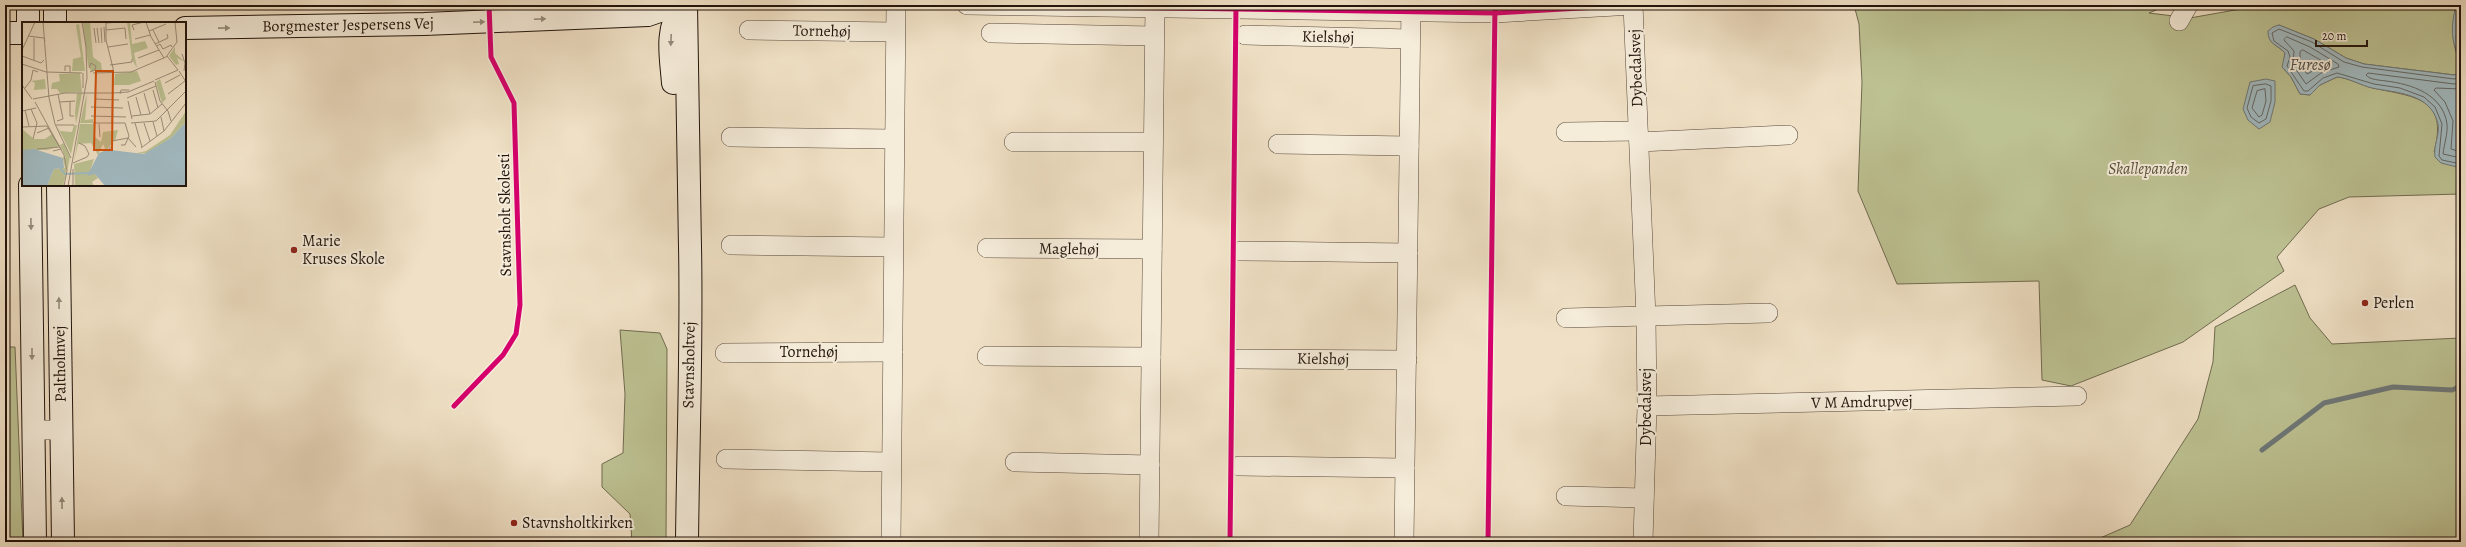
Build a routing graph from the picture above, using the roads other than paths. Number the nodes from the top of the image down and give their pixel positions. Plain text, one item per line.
1 (28, 5) edge
2 (55, 5) edge
3 (677, 5) edge
4 (686, 5) edge
5 (896, 5) edge
6 (967, 5) edge
7 (1633, 5) edge
8 (1155, 7) edge
9 (1411, 8) edge
10 (28, 22) edge
11 (55, 22) edge
12 (186, 28) edge
13 (749, 30) dead end
14 (895, 32) junction
15 (5, 33) edge
16 (22, 33) edge
17 (991, 33) dead end
18 (1246, 35) dead end
19 (1154, 36) junction
20 (1410, 39) junction
21 (1566, 132) dead end
22 (1788, 135) dead end
23 (1638, 136) junction
24 (732, 137) dead end
25 (894, 139) junction
26 (1014, 142) dead end
27 (1153, 142) junction
28 (1278, 144) dead end
29 (1409, 146) junction
30 (30, 186) edge
31 (58, 186) edge
32 (687, 189) junction
33 (731, 245) dead end
34 (893, 247) junction
35 (987, 248) dead end
36 (1152, 250) junction
37 (1241, 251) dead end
38 (1408, 252) junction
39 (1768, 313) dead end
40 (1646, 317) junction
41 (1566, 318) dead end
42 (893, 352) junction
43 (725, 353) dead end
44 (987, 356) dead end
45 (1151, 357) junction
46 (1240, 358) dead end
47 (1407, 360) junction
48 (2077, 396) dead end
49 (1647, 406) junction
50 (33, 430) junction
51 (61, 430) junction
52 (726, 459) dead end
53 (892, 462) junction
54 (1015, 462) dead end
55 (1150, 465) junction
56 (1239, 466) dead end
57 (1405, 468) junction
58 (1566, 496) dead end
59 (1644, 498) junction
60 (34, 542) edge
61 (63, 542) edge
62 (687, 542) edge
63 (891, 542) edge
64 (1149, 542) edge
65 (1404, 542) edge
66 (1643, 542) edge

1 - 10 street
2 - 11 street
12 -> 3 street, Borgmester Jespersens Vej
4 -> 32 street, Stavnsholtvej
4 - 32 street, Stavnsholtvej
5 - 14 street
6 - 8 street
7 - 9 street
7 - 23 street, Dybedalsvej
8 - 9 street
8 - 19 street
9 - 20 street
13 - 14 street, Tornehøj
14 - 25 street
15 - 16 street
17 - 19 street
18 - 20 street, Kielshøj
19 - 27 street
20 - 29 street
21 - 23 street, Dybedalsvej
22 - 23 street, Dybedalsvej
23 - 40 street, Dybedalsvej
24 - 25 street
25 - 34 street
26 - 27 street
27 - 36 street
28 - 29 street
29 - 38 street
30 -> 50 street, Paltholmvej
51 -> 31 street, Paltholmvej
32 - 62 street, Stavnsholtvej
33 - 34 street
34 - 42 street
35 - 36 street, Maglehøj
36 - 45 street
37 - 38 street
38 - 47 street
39 - 40 street
40 - 41 street
40 - 49 street, Dybedalsvej
42 - 43 street, Tornehøj
42 - 53 street
44 - 45 street
45 - 55 street
46 - 47 street, Kielshøj
47 - 57 street
48 - 49 street, V M Amdrupvej
49 - 59 street, Dybedalsvej
50 - 51 street
50 - 60 street, Paltholmvej
61 -> 51 street, Paltholmvej
52 - 53 street
53 - 63 street
54 - 55 street
55 - 64 street
56 - 57 street
57 - 65 street
58 - 59 street
59 - 66 street, Dybedalsvej

